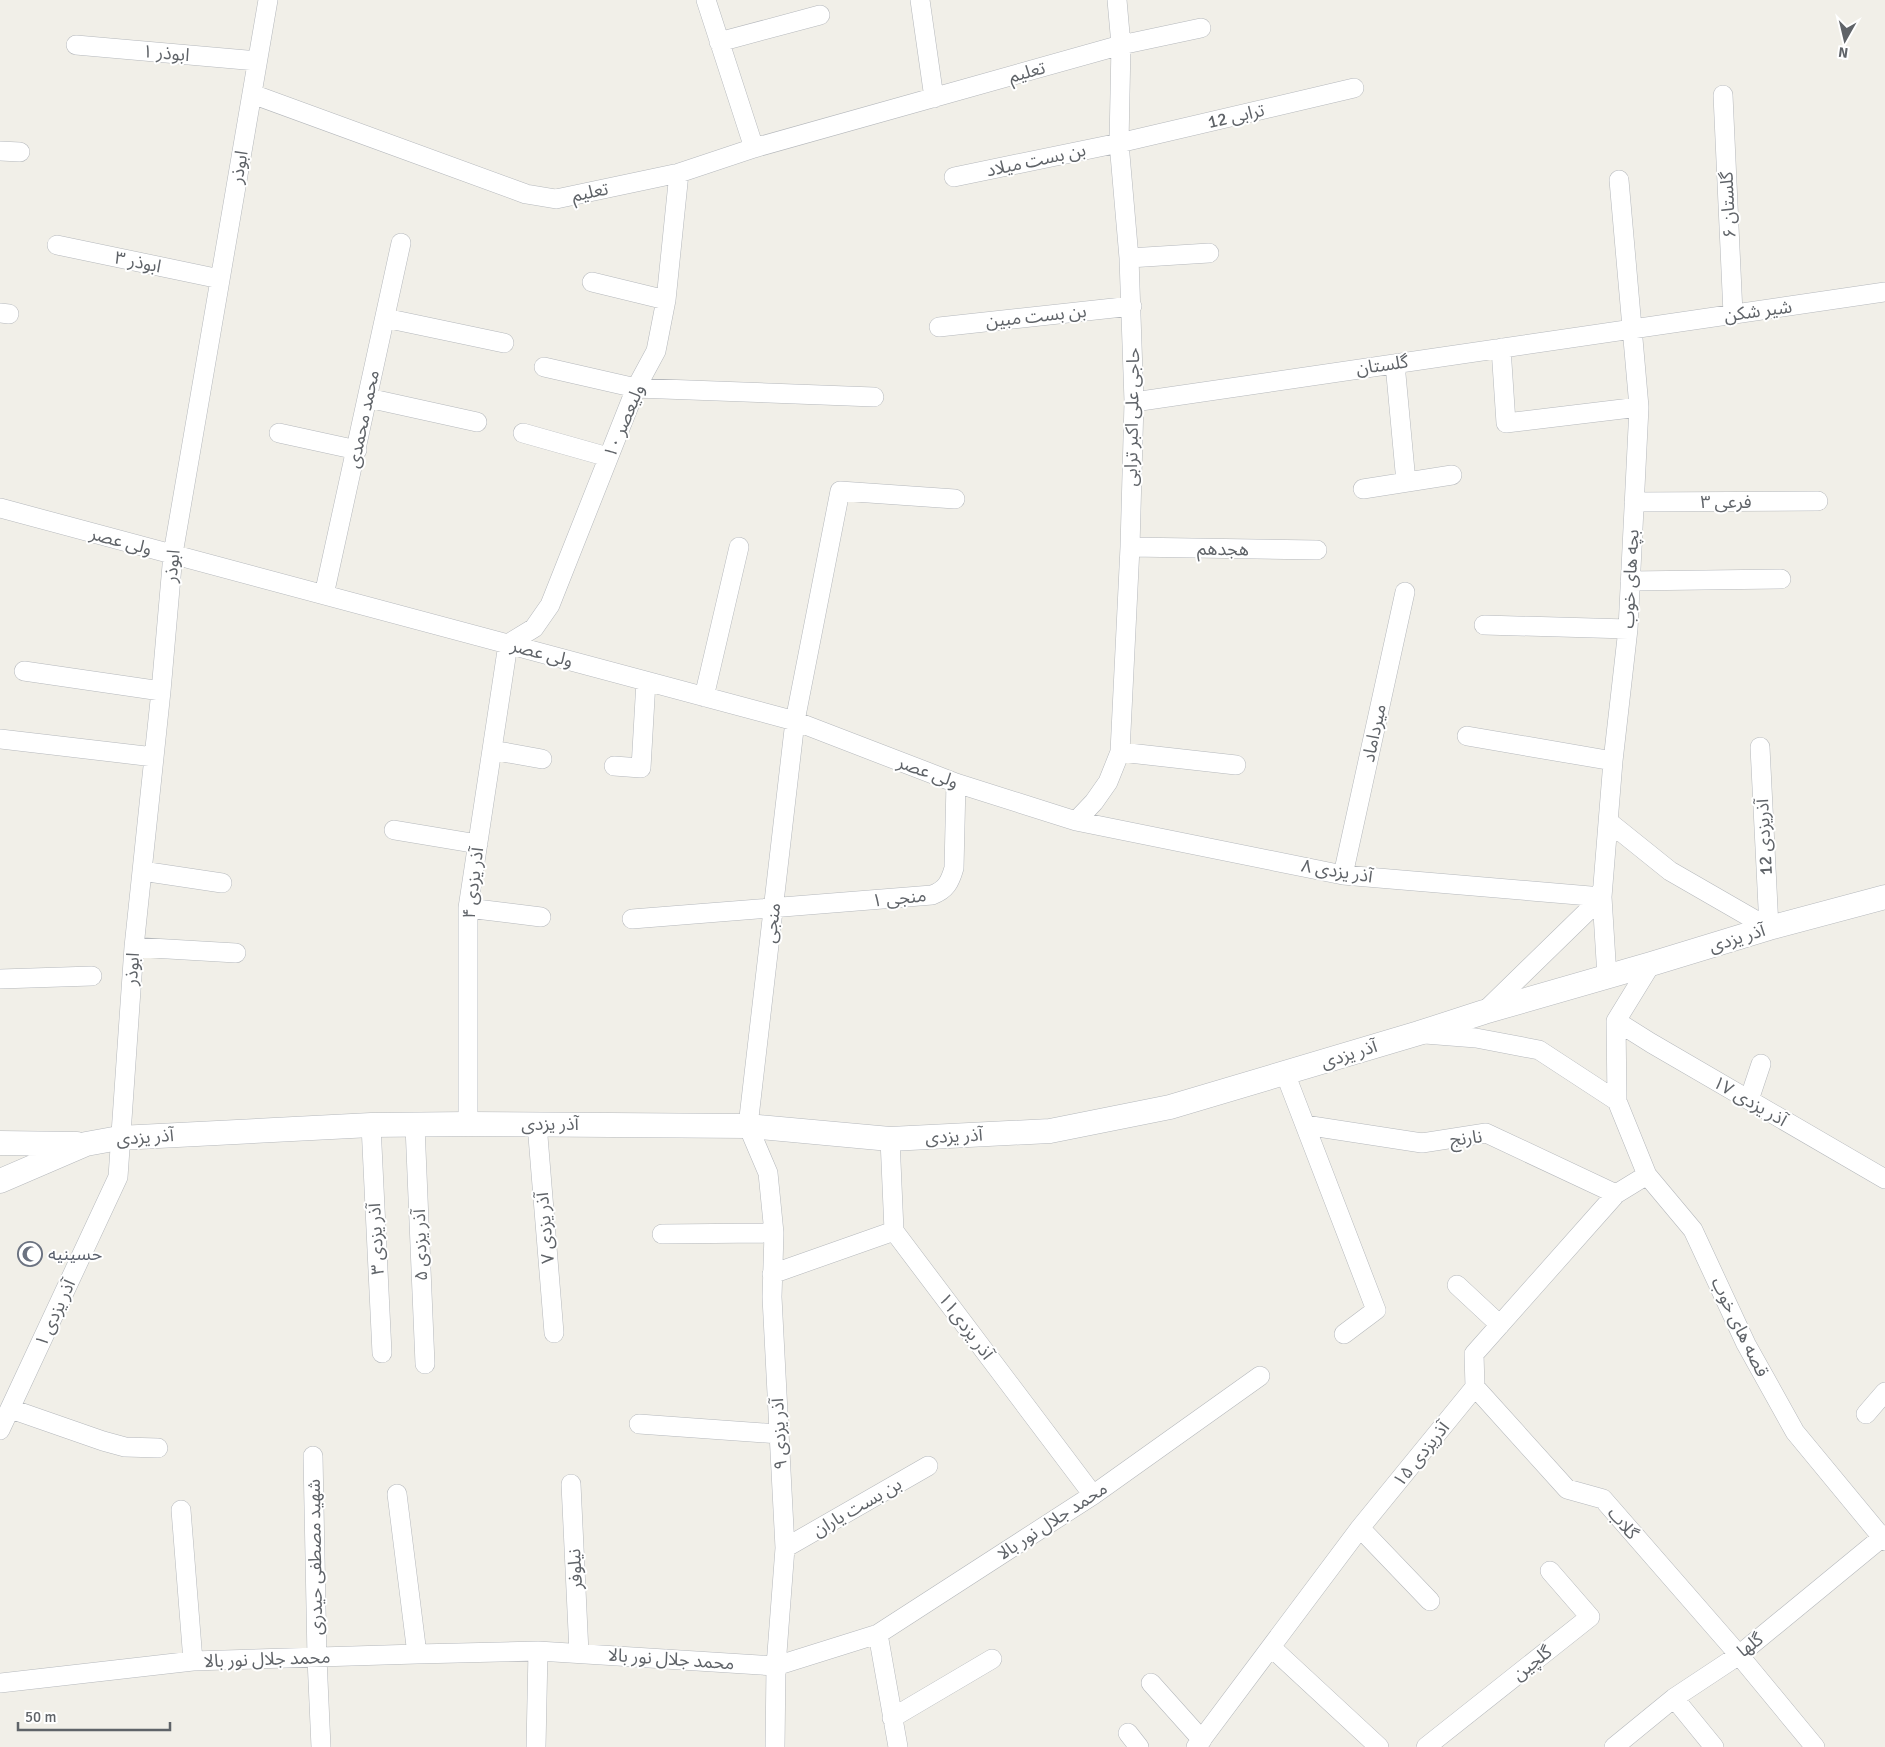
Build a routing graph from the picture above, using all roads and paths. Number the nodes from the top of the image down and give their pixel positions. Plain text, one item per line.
1 (268, 0) edge
2 (706, 0) edge
3 (920, 0) edge
4 (1117, 0) edge
5 (820, 15) dead end
6 (1200, 28) dead end
7 (719, 42) junction
8 (76, 45) dead end
9 (1121, 45) junction
10 (257, 61) junction
11 (1354, 88) dead end
12 (252, 94) junction
13 (1723, 95) dead end
14 (934, 98) junction
15 (1119, 143) junction
16 (754, 148) junction
17 (0, 152) edge
18 (20, 152) dead end
19 (679, 173) junction
20 (954, 177) dead end
21 (1620, 180) dead end
22 (401, 243) dead end
23 (57, 244) dead end
24 (1209, 253) dead end
25 (1129, 258) junction
26 (220, 279) junction
27 (592, 282) dead end
28 (1885, 292) edge
29 (666, 300) junction
30 (1132, 306) junction
31 (1734, 314) junction
32 (385, 318) junction
33 (939, 327) dead end
34 (1631, 329) junction
35 (504, 343) dead end
36 (1501, 348) junction
37 (1395, 364) junction
38 (544, 366) dead end
39 (636, 388) junction
40 (874, 397) dead end
41 (368, 398) junction
42 (1134, 402) junction
43 (1639, 406) junction
44 (477, 422) dead end
45 (279, 432) dead end
46 (523, 432) dead end
47 (356, 450) junction
48 (608, 457) junction
49 (1452, 475) dead end
50 (1406, 482) junction
51 (1363, 489) dead end
52 (955, 499) dead end
53 (1818, 501) dead end
54 (1634, 502) junction
55 (0, 508) edge
56 (740, 547) dead end
57 (1130, 547) junction
58 (1317, 550) dead end
59 (173, 554) junction
60 (1781, 580) dead end
61 (1630, 581) junction
62 (1405, 592) dead end
63 (324, 595) junction
64 (1484, 625) dead end
65 (1628, 629) junction
66 (508, 644) junction
67 (24, 671) dead end
68 (646, 681) junction
69 (161, 691) junction
70 (704, 696) junction
71 (794, 721) junction
72 (1467, 736) dead end
73 (0, 739) edge
74 (1760, 746) dead end
75 (492, 750) junction
76 (1120, 752) junction
77 (154, 757) junction
78 (542, 759) dead end
79 (1613, 761) junction
80 (1236, 765) dead end
81 (614, 766) dead end
82 (956, 783) junction
83 (1076, 820) junction
84 (1608, 822) junction
85 (394, 830) dead end
86 (478, 844) junction
87 (142, 871) junction
88 (1343, 875) junction
89 (222, 883) dead end
90 (1602, 896) junction
91 (1885, 897) edge
92 (468, 908) junction
93 (773, 909) junction
94 (541, 918) dead end
95 (632, 919) dead end
96 (1769, 928) junction
97 (134, 947) junction
98 (236, 953) dead end
99 (1651, 964) junction
100 (92, 976) dead end
101 (1607, 977) junction
102 (0, 979) edge
103 (1484, 1012) junction
104 (1616, 1021) junction
105 (1418, 1033) junction
106 (1760, 1064) dead end
107 (1285, 1073) junction
108 (1749, 1100) junction
109 (1617, 1101) junction
110 (468, 1124) junction
111 (537, 1124) junction
112 (371, 1125) junction
113 (1305, 1125) junction
114 (415, 1126) junction
115 (748, 1126) junction
116 (119, 1138) junction
117 (890, 1139) junction
118 (0, 1143) edge
119 (86, 1144) junction
120 (1647, 1175) junction
121 (1885, 1179) edge
122 (0, 1180) edge
123 (1616, 1194) junction
124 (894, 1231) junction
125 (774, 1233) junction
126 (662, 1234) dead end
127 (772, 1274) junction
128 (1457, 1285) dead end
129 (1500, 1325) junction
130 (554, 1333) dead end
131 (1344, 1334) dead end
132 (382, 1353) dead end
133 (424, 1364) dead end
134 (1260, 1376) dead end
135 (1475, 1387) junction
136 (1885, 1392) edge
137 (11, 1409) junction
138 (1866, 1414) dead end
139 (639, 1424) dead end
140 (0, 1430) edge
141 (779, 1434) junction
142 (158, 1448) dead end
143 (313, 1456) dead end
144 (928, 1466) dead end
145 (571, 1484) dead end
146 (397, 1494) dead end
147 (1093, 1495) junction
148 (181, 1510) dead end
149 (1360, 1528) junction
150 (1884, 1538) edge
151 (785, 1548) junction
152 (1550, 1571) dead end
153 (1430, 1601) dead end
154 (878, 1634) junction
155 (1271, 1647) junction
156 (538, 1651) junction
157 (579, 1653) junction
158 (417, 1654) junction
159 (1739, 1655) junction
160 (317, 1658) junction
161 (992, 1659) dead end
162 (193, 1661) junction
163 (776, 1666) junction
164 (0, 1683) edge
165 (1151, 1683) dead end
166 (1674, 1698) junction
167 (892, 1718) junction
168 (1199, 1743) edge
169 (321, 1747) edge
170 (536, 1747) edge
171 (775, 1747) edge
172 (898, 1747) edge
173 (1379, 1747) edge
174 (1426, 1747) edge
175 (1614, 1747) edge
176 (1714, 1747) edge
177 (1815, 1747) edge

1 - 10 street, ابوذر
2 - 7 street
3 - 14 street
4 - 9 street, حاجی علی اکبر ترابی
5 - 7 street
6 - 9 street, تعلیم
7 - 16 street
8 - 10 street, ابوذر ۱
9 - 14 street, تعلیم
9 - 15 street, حاجی علی اکبر ترابی
10 - 12 street, ابوذر
11 - 15 street, ترابی 12
12 - 19 street, تعلیم
12 - 26 street, ابوذر
13 - 31 street, گلستان ۶
14 - 16 street, تعلیم
15 - 20 street, بن بست میلاد
15 - 25 street, حاجی علی اکبر ترابی
16 - 19 street, تعلیم
17 - 18 street
19 - 29 street, ۱۰ ولیعصر
21 - 34 street, بچه های خوب
22 - 32 street, محمد محمدی
23 - 26 street, ابوذر ۳
24 - 25 street
25 - 30 street, حاجی علی اکبر ترابی
26 - 59 street, ابوذر
27 - 29 street
28 - 31 street, شیر شکن
29 - 39 street, ۱۰ ولیعصر
30 - 33 street, بن بست مبین
30 - 42 street, حاجی علی اکبر ترابی
31 - 34 street, شیر شکن
32 - 35 street
32 - 41 street, محمد محمدی
34 - 36 street, گلستان
34 - 43 street, بچه های خوب
36 - 37 street, گلستان
36 - 43 street
37 - 42 street, گلستان
37 - 50 street
38 - 39 street
39 - 40 street
39 - 48 street, ۱۰ ولیعصر
41 - 44 street
41 - 47 street, محمد محمدی
42 - 57 street, حاجی علی اکبر ترابی
43 - 54 street, بچه های خوب
45 - 47 street
46 - 48 street
47 - 63 street, محمد محمدی
48 - 66 street, ۱۰ ولیعصر
49 - 50 street
50 - 51 street
52 - 71 street, منجی
53 - 54 street, فرعی ۳
54 - 61 street, بچه های خوب
55 - 59 street, ولی عصر
56 - 70 street
57 - 58 street, هجدهم
57 - 76 street, حاجی علی اکبر ترابی
59 - 63 street, ولی عصر
59 - 69 street, ابوذر
60 - 61 street
61 - 65 street, بچه های خوب
62 - 88 street, میرداماد
63 - 66 street, ولی عصر
64 - 65 street
65 - 79 street, بچه های خوب
66 - 68 street, ولی عصر
66 - 75 street, ۴ آذر یزدی
67 - 69 street
68 - 70 street, ولی عصر
68 - 81 street
69 - 77 street, ابوذر
70 - 71 street, ولی عصر
71 - 82 street, ولی عصر
71 - 93 street, منجی
72 - 79 street
73 - 77 street
74 - 96 street, آذریزدی 12
75 - 78 street
75 - 86 street, ۴ آذر یزدی
76 - 80 street
76 - 83 street, حاجی علی اکبر ترابی
77 - 87 street, ابوذر
79 - 84 street, بچه های خوب
82 - 83 street, ولی عصر
82 - 93 street, منجی ۱
83 - 88 street, ۸ آذر یزدی
84 - 90 street, بچه های خوب
84 - 96 street
85 - 86 street
86 - 92 street, ۴ آذر یزدی
87 - 89 street
87 - 97 street, ابوذر
88 - 90 street, ۸ آذر یزدی
90 - 101 street, بچه های خوب
90 - 103 street
91 - 96 street, آذر یزدی
92 - 94 street
92 - 110 street, ۴ آذر یزدی
93 - 95 street
93 - 115 street, منجی
96 - 99 street, آذر یزدی
97 - 98 street
97 - 116 street, ابوذر
99 - 101 street, آذر یزدی
99 - 104 street
100 - 102 street
101 - 103 street, آذر یزدی
103 - 105 street, آذر یزدی
104 - 108 street, آذر یزدی ۱۷
104 - 109 street, قصه های خوب
105 - 107 street, آذر یزدی
105 - 109 street
106 - 108 street
107 - 113 street
107 - 117 street, آذر یزدی
108 - 121 street, آذر یزدی ۱۷
109 - 120 street, قصه های خوب
110 - 111 street, آذر یزدی
110 - 114 street, آذر یزدی
111 - 115 street, آذر یزدی
111 - 130 street, آذر یزدی ۷
112 - 114 street, آذر یزدی
112 - 116 street, آذر یزدی
112 - 132 street, آذر یزدی ۳
113 - 123 street, نارنج
113 - 131 street
114 - 133 street, آذر یزدی ۵
115 - 117 street, آذر یزدی
115 - 125 street, آذر یزدی ۹
116 - 119 street, آذر یزدی
116 - 137 street, آذر یزدی ۱
117 - 124 street
118 - 119 street
119 - 122 street, آذر یزدی
120 - 123 street
120 - 150 street, قصه های خوب
123 - 129 street
124 - 127 street
124 - 147 street, آذر یزدی۱۱
125 - 126 street
125 - 127 street, آذر یزدی ۹
127 - 141 street, آذر یزدی ۹
128 - 129 street
129 - 135 street
134 - 147 street, محمد جلال نور بالا
135 - 149 street, ۱۵ آذریزدی
135 - 159 street, گلاب
136 - 138 street
137 - 140 street, آذر یزدی ۱
137 - 142 street
139 - 141 street
141 - 151 street, آذر یزدی ۹
143 - 160 street, شهید مصطفی حیدری
144 - 151 street, بن بست یاران
145 - 157 street, نیلوفر
146 - 158 street
147 - 154 street, محمد جلال نور بالا
148 - 162 street
149 - 153 street
149 - 155 street, ۱۵ آذریزدی
150 - 159 street, گلها
151 - 163 street, آذر یزدی ۹
152 - 174 street, گلچین
154 - 163 street, محمد جلال نور بالا
154 - 167 street
155 - 168 street, ۱۵ آذریزدی
155 - 173 street
156 - 157 street, محمد جلال نور بالا
156 - 158 street, محمد جلال نور بالا
156 - 170 street
157 - 163 street, محمد جلال نور بالا
158 - 160 street, محمد جلال نور بالا
159 - 166 street, گلها
159 - 177 street, گلاب
160 - 162 street, محمد جلال نور بالا
160 - 169 street, شهید مصطفی حیدری
161 - 167 street
162 - 164 street, محمد جلال نور بالا
163 - 171 street, آذر یزدی ۹
165 - 168 street
166 - 175 street, گلها
166 - 176 street
167 - 172 street

